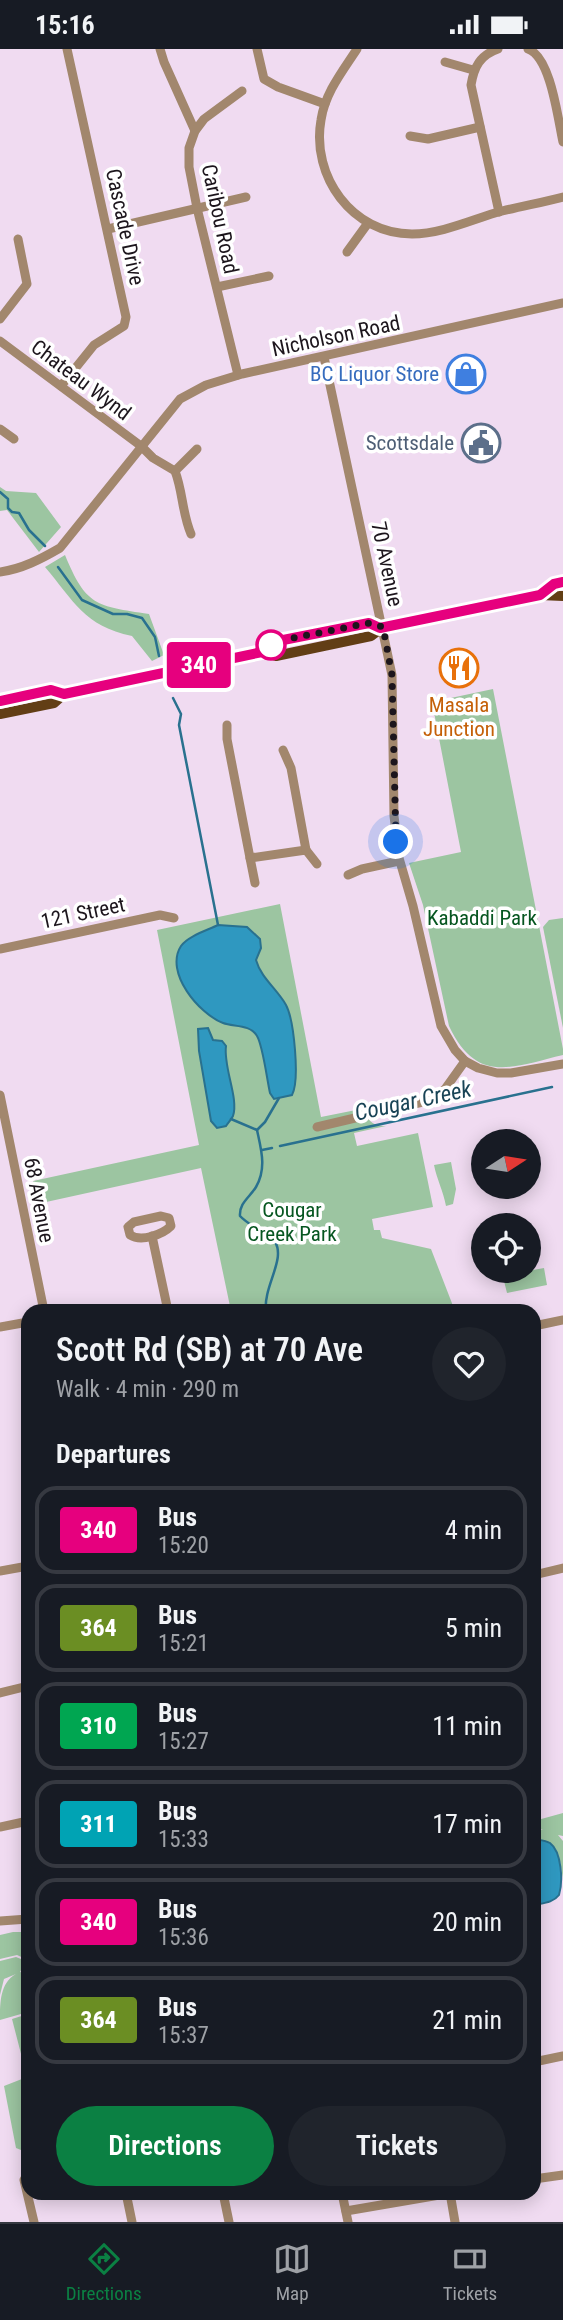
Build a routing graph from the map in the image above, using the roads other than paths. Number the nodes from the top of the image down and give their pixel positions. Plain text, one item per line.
1 (67, 49) edge
2 (160, 49) edge
3 (257, 49) edge
4 (357, 49) edge
5 (531, 49) edge
6 (494, 50) edge
7 (445, 62) dead end
8 (473, 70) junction
9 (242, 91) dead end
10 (326, 104) junction
11 (480, 127) junction
12 (195, 131) junction
13 (410, 136) dead end
14 (563, 142) edge
15 (246, 197) dead end
16 (563, 198) edge
17 (197, 208) junction
18 (499, 212) junction
19 (368, 223) junction
20 (108, 229) junction
21 (18, 239) dead end
22 (347, 252) dead end
23 (269, 276) dead end
24 (216, 287) junction
25 (563, 303) edge
26 (0, 319) edge
27 (0, 341) edge
28 (324, 357) junction
29 (238, 375) junction
30 (61, 386) junction
31 (0, 429) edge
32 (14, 439) dead end
33 (141, 446) junction
34 (197, 449) dead end
35 (175, 471) junction
36 (191, 534) dead end
37 (0, 572) edge
38 (563, 582) edge
39 (540, 595) junction
40 (563, 596) edge
41 (381, 627) junction
42 (64, 694) junction
43 (0, 701) edge
44 (0, 714) edge
45 (227, 725) dead end
46 (283, 750) dead end
47 (306, 850) junction
48 (250, 858) junction
49 (399, 861) junction
50 (317, 865) dead end
51 (348, 875) dead end
52 (255, 883) dead end
53 (174, 918) dead end
54 (0, 949) edge
55 (466, 1061) junction
56 (562, 1067) edge
57 (0, 1095) edge
58 (317, 1127) dead end
59 (152, 1235) dead end
60 (43, 1304) edge
61 (167, 1304) edge
62 (563, 1320) edge
63 (21, 1323) edge
64 (541, 1325) edge
65 (0, 1327) edge
66 (21, 1567) edge
67 (563, 1568) edge
68 (0, 1571) edge
69 (541, 1573) edge
70 (21, 1688) edge
71 (0, 1693) edge
72 (21, 1822) edge
73 (0, 1827) edge
74 (21, 1920) edge
75 (0, 1921) edge
76 (563, 2056) edge
77 (541, 2061) edge
78 (563, 2175) edge
79 (541, 2178) edge
80 (29, 2200) edge
81 (127, 2200) edge
82 (224, 2200) edge
83 (344, 2200) edge
84 (410, 2200) edge
85 (451, 2200) edge
86 (346, 2211) junction
87 (34, 2222) edge
88 (132, 2222) edge
89 (229, 2222) edge
90 (348, 2222) edge
91 (455, 2222) edge

1 - 20 street, Cascade Drive
2 - 12 street
3 - 10 street
4 - 10 street
5 - 14 street
6 - 8 street
7 - 8 street
8 - 11 street
9 - 12 street
10 - 19 street
11 - 13 street
11 - 18 street
12 - 17 street, Caribou Road
15 - 17 street
16 - 18 street
17 - 20 street
17 - 24 street, Caribou Road
18 - 19 street
19 - 22 street
20 - 30 street, Cascade Drive
21 - 26 street
23 - 24 street
24 - 29 street, Caribou Road
25 - 28 street, Nicholson Road
27 - 30 street, Chateau Wynd
28 - 29 street, Nicholson Road
28 - 41 street, 70 Avenue
29 - 33 street, Nicholson Road
30 - 33 street, Chateau Wynd
31 - 32 street
33 - 35 street
33 - 37 street, Nicholson Road
34 - 35 street
35 - 36 street
38 - 39 main road
39 - 40 main road
39 - 41 main road
41 - 42 main road
41 - 49 street, 70 Avenue
42 - 43 main road
42 - 44 main road
45 - 48 street
46 - 47 street
47 - 48 street
47 - 50 street
48 - 52 street
49 - 51 street
49 - 55 street, 70 Avenue
53 - 54 street, 121 Street
55 - 56 street
55 - 58 street
57 - 60 street, 68 Avenue
59 - 61 street
62 - 64 street
63 - 65 street
66 - 68 street
67 - 69 street
70 - 71 street
72 - 73 street
74 - 75 street
76 - 77 street
78 - 79 street
80 - 87 street
81 - 88 street
82 - 89 street
83 - 86 street
84 - 86 street
85 - 91 street
86 - 90 street

